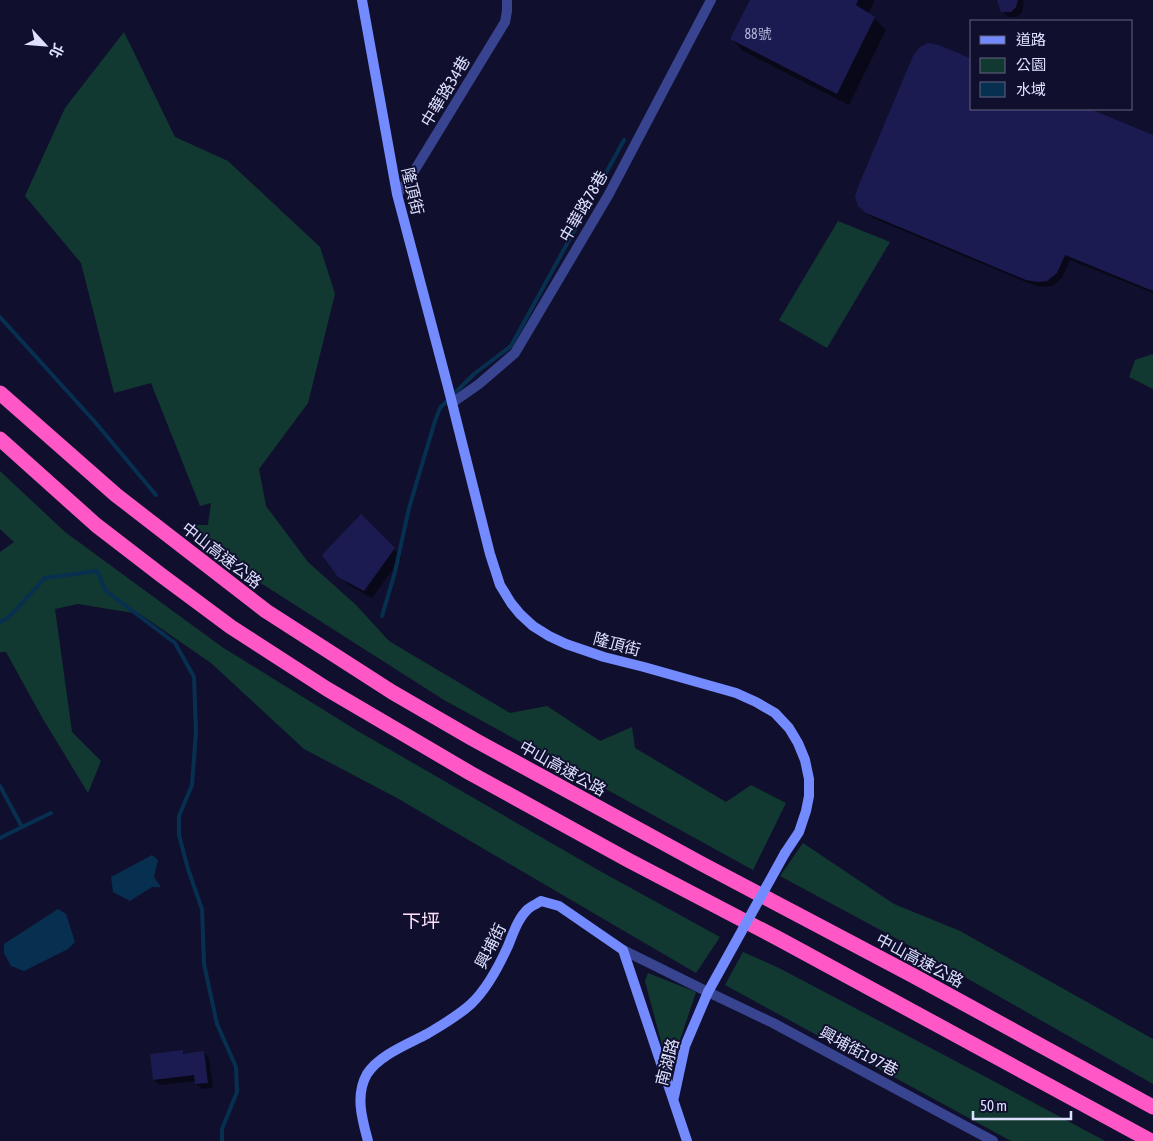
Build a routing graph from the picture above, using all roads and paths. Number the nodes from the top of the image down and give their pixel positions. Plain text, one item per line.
1 (362, 0) edge
2 (507, 0) edge
3 (711, 0) edge
4 (397, 194) junction
5 (0, 393) edge
6 (452, 403) junction
7 (0, 439) edge
8 (623, 950) junction
9 (708, 992) junction
10 (673, 1098) junction
11 (1153, 1106) edge
12 (368, 1141) edge
13 (687, 1141) edge
14 (994, 1141) edge
15 (1151, 1141) edge

1 - 4 street, 隆頂街
2 - 4 street, 中華路34巷
3 - 6 street, 中華路78巷
4 - 6 street, 隆頂街
5 - 11 highway, 中山高速公路
6 - 9 street, 隆頂街, bridge
7 - 15 highway
8 - 9 street, 興埔街
8 - 10 street
8 - 12 street, 興埔街
9 - 10 street, 南湖路
9 - 14 street, 興埔街197巷
10 - 13 street, 南湖路

